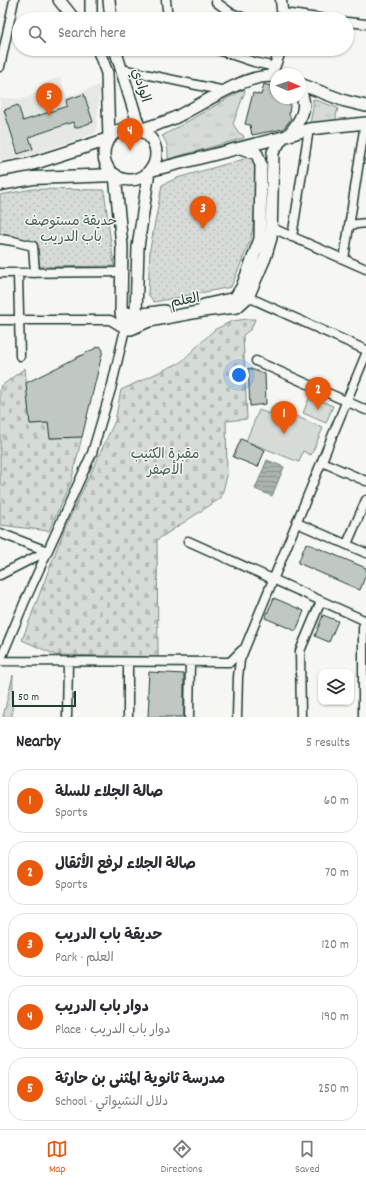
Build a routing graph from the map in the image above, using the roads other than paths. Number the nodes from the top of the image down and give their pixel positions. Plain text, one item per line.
1 (14, 0) edge
2 (59, 0) edge
3 (91, 0) edge
4 (109, 0) edge
5 (166, 0) edge
6 (216, 0) edge
7 (281, 0) edge
8 (68, 12) edge
9 (92, 12) edge
10 (110, 12) edge
11 (167, 12) edge
12 (230, 12) edge
13 (282, 12) edge
14 (354, 23) edge
15 (366, 24) edge
16 (101, 56) edge
17 (117, 56) edge
18 (236, 56) edge
19 (279, 56) edge
20 (0, 67) edge
21 (275, 68) edge
22 (121, 69) junction
23 (270, 71) edge
24 (270, 74) edge
25 (306, 86) edge
26 (226, 91) junction
27 (304, 104) edge
28 (366, 106) edge
29 (366, 123) edge
30 (309, 129) junction
31 (140, 130) junction
32 (286, 136) junction
33 (109, 139) junction
34 (241, 148) junction
35 (0, 170) edge
36 (149, 171) junction
37 (115, 175) junction
38 (0, 184) edge
39 (366, 223) edge
40 (349, 225) junction
41 (270, 227) junction
42 (292, 237) junction
43 (0, 239) edge
44 (344, 259) junction
45 (366, 269) edge
46 (121, 272) junction
47 (0, 273) edge
48 (35, 273) junction
49 (18, 274) junction
50 (248, 297) junction
51 (236, 298) junction
52 (121, 312) junction
53 (136, 315) junction
54 (0, 320) edge
55 (19, 321) junction
56 (125, 330) junction
57 (366, 350) edge
58 (366, 354) edge
59 (20, 356) dead end
60 (256, 361) dead end
61 (347, 402) junction
62 (366, 410) edge
63 (322, 462) junction
64 (366, 481) edge
65 (366, 500) edge
66 (297, 523) junction
67 (0, 533) edge
68 (188, 541) dead end
69 (347, 544) junction
70 (47, 551) junction
71 (366, 553) edge
72 (0, 575) edge
73 (274, 580) junction
74 (321, 601) junction
75 (366, 620) edge
76 (10, 636) junction
77 (0, 640) edge
78 (245, 648) junction
79 (0, 661) edge
80 (68, 662) junction
81 (128, 662) junction
82 (190, 662) junction
83 (67, 717) edge
84 (128, 717) edge
85 (190, 717) edge
86 (237, 717) edge
87 (301, 717) edge
88 (364, 717) edge

1 - 20 street
2 - 8 main road
3 - 9 main road
4 - 10 main road
5 - 11 street
6 - 12 street
7 - 13 street
14 - 15 street
16 - 33 main road
17 - 22 main road, الوادي
18 - 23 street
19 - 21 street
22 - 26 street
22 - 31 main road, الوادي
24 - 26 main road
25 - 28 main road
26 - 31 main road
27 - 32 main road
29 - 30 main road
29 - 40 street
30 - 32 main road
30 - 42 street
31 - 33 main road
31 - 36 main road
32 - 34 main road
32 - 41 main road
33 - 35 main road
33 - 37 main road
34 - 36 main road
34 - 51 main road
36 - 37 main road
36 - 53 main road
37 - 38 main road
37 - 46 main road
39 - 40 street
40 - 44 street
41 - 42 street
41 - 50 main road
42 - 44 street
43 - 48 street
44 - 45 street
46 - 48 street
46 - 52 main road
47 - 49 street
48 - 49 street
49 - 55 street
50 - 51 main road, العلم
50 - 56 main road, العلم
50 - 57 street
51 - 53 main road, العلم
52 - 53 main road, العلم
52 - 56 main road
53 - 56 main road
54 - 55 street
55 - 56 street
55 - 59 street
56 - 70 street
58 - 61 street
60 - 61 street
61 - 62 street
61 - 63 street
63 - 64 street
63 - 66 street
65 - 69 street
66 - 69 street
66 - 73 street
67 - 70 street
68 - 73 street
69 - 71 street
70 - 72 street
70 - 76 street
73 - 74 street
73 - 78 street
74 - 75 street
74 - 87 street
75 - 88 street
76 - 77 street
76 - 79 street
78 - 82 street
78 - 86 street
79 - 80 street
80 - 81 street
80 - 83 street
81 - 82 street
81 - 84 street
82 - 85 street

